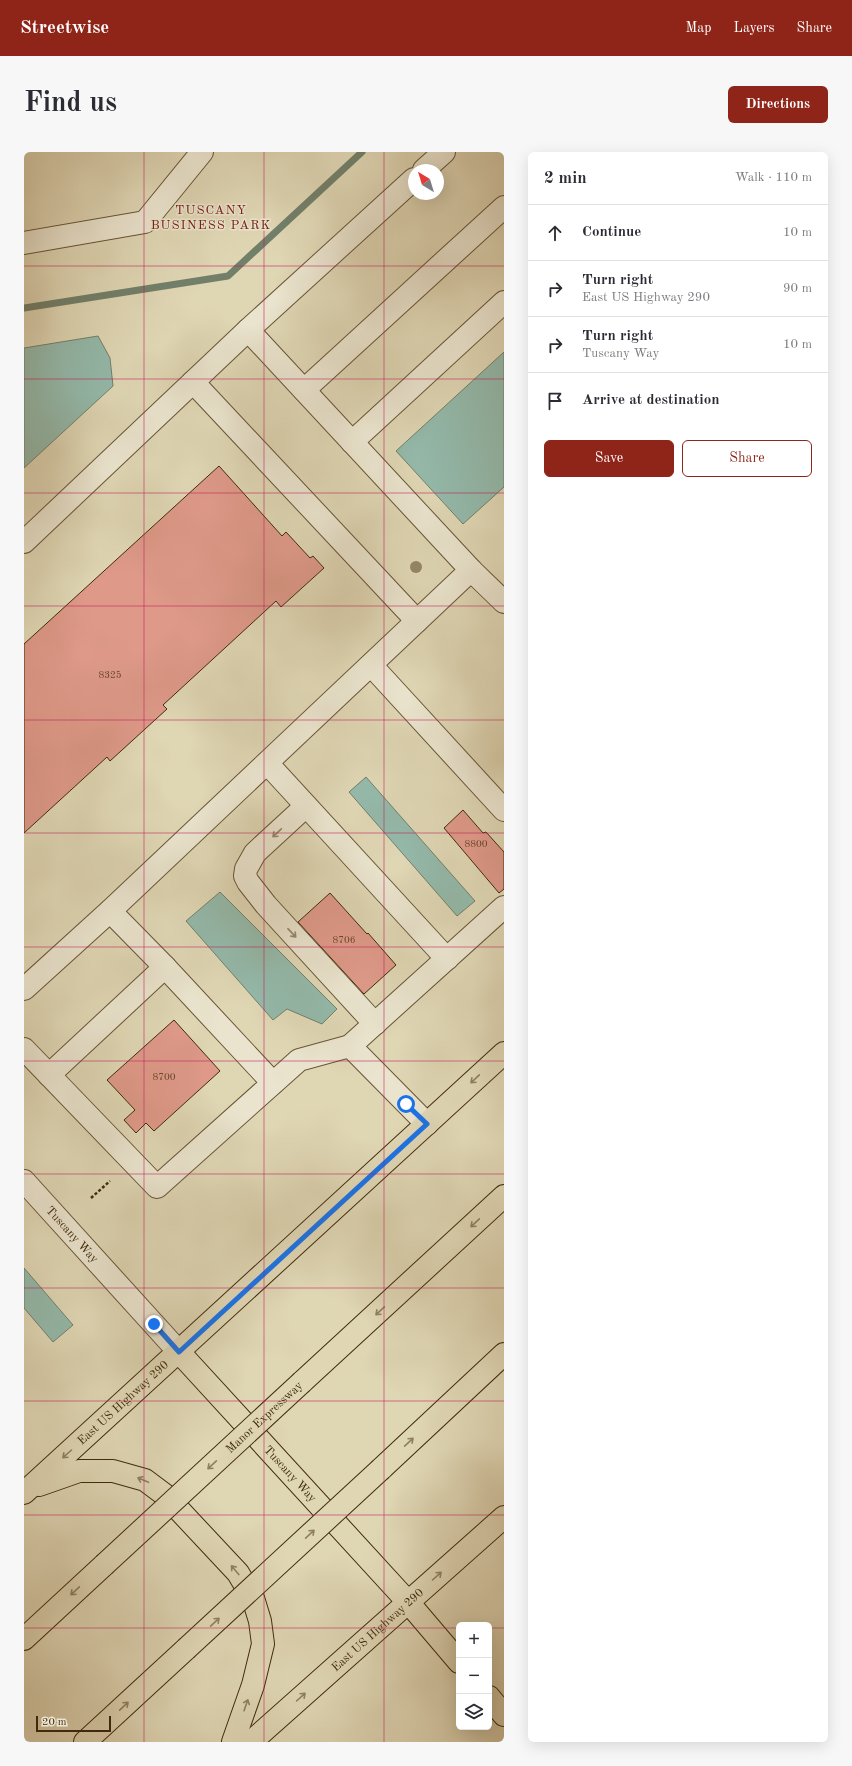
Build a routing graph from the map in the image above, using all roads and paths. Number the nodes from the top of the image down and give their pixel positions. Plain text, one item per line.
1 (202, 152) edge
2 (444, 152) edge
3 (431, 164) edge
4 (408, 185) edge
5 (504, 207) edge
6 (24, 243) edge
7 (504, 302) edge
8 (248, 330) junction
9 (193, 382) junction
10 (304, 390) junction
11 (352, 442) junction
12 (24, 542) edge
13 (471, 570) junction
14 (504, 602) edge
15 (417, 621) junction
16 (371, 665) junction
17 (267, 763) junction
18 (306, 806) junction
19 (504, 810) edge
20 (504, 907) edge
21 (110, 911) junction
22 (446, 959) junction
23 (165, 967) junction
24 (24, 989) edge
25 (375, 1024) junction
26 (350, 1046) junction
27 (24, 1049) edge
28 (504, 1053) edge
29 (49, 1076) junction
30 (273, 1083) junction
31 (427, 1124) junction
32 (24, 1181) edge
33 (110, 1181) dead end
34 (504, 1196) edge
35 (91, 1198) dead end
36 (179, 1352) junction
37 (504, 1354) edge
38 (27, 1490) edge
39 (504, 1517) edge
40 (408, 1602) junction
41 (24, 1639) edge
42 (456, 1658) edge
43 (492, 1701) edge
44 (504, 1715) edge
45 (85, 1742) edge
46 (233, 1742) edge
47 (251, 1742) edge

1 - 6 street
2 - 3 street
4 - 8 street
5 - 10 street
7 - 11 street
8 - 9 street
8 - 10 street
9 - 12 street
9 - 15 street
10 - 11 street
11 - 13 street
13 - 14 street
13 - 15 street
15 - 16 street
16 - 17 street
16 - 19 street
17 - 18 street
17 - 21 street
18 - 22 street
18 -> 25 street
20 - 22 street
21 - 23 street
21 - 24 street
22 - 25 street
23 - 29 street
23 - 30 street
25 - 26 street
26 - 30 street
26 - 31 street
27 - 29 street
28 -> 31 main road, East US Highway 290
29 - 30 street
31 - 36 main road, East US Highway 290
32 - 36 street, Tuscany Way
33 - 35 path
34 -> 41 main road, Manor Expressway, bridge
36 -> 38 main road, East US Highway 290
36 - 40 main road, Tuscany Way
45 -> 37 main road, bridge
46 -> 38 main road
40 -> 39 main road, East US Highway 290
40 - 42 main road, Tuscany Way
47 -> 40 main road, East US Highway 290
43 - 44 main road

